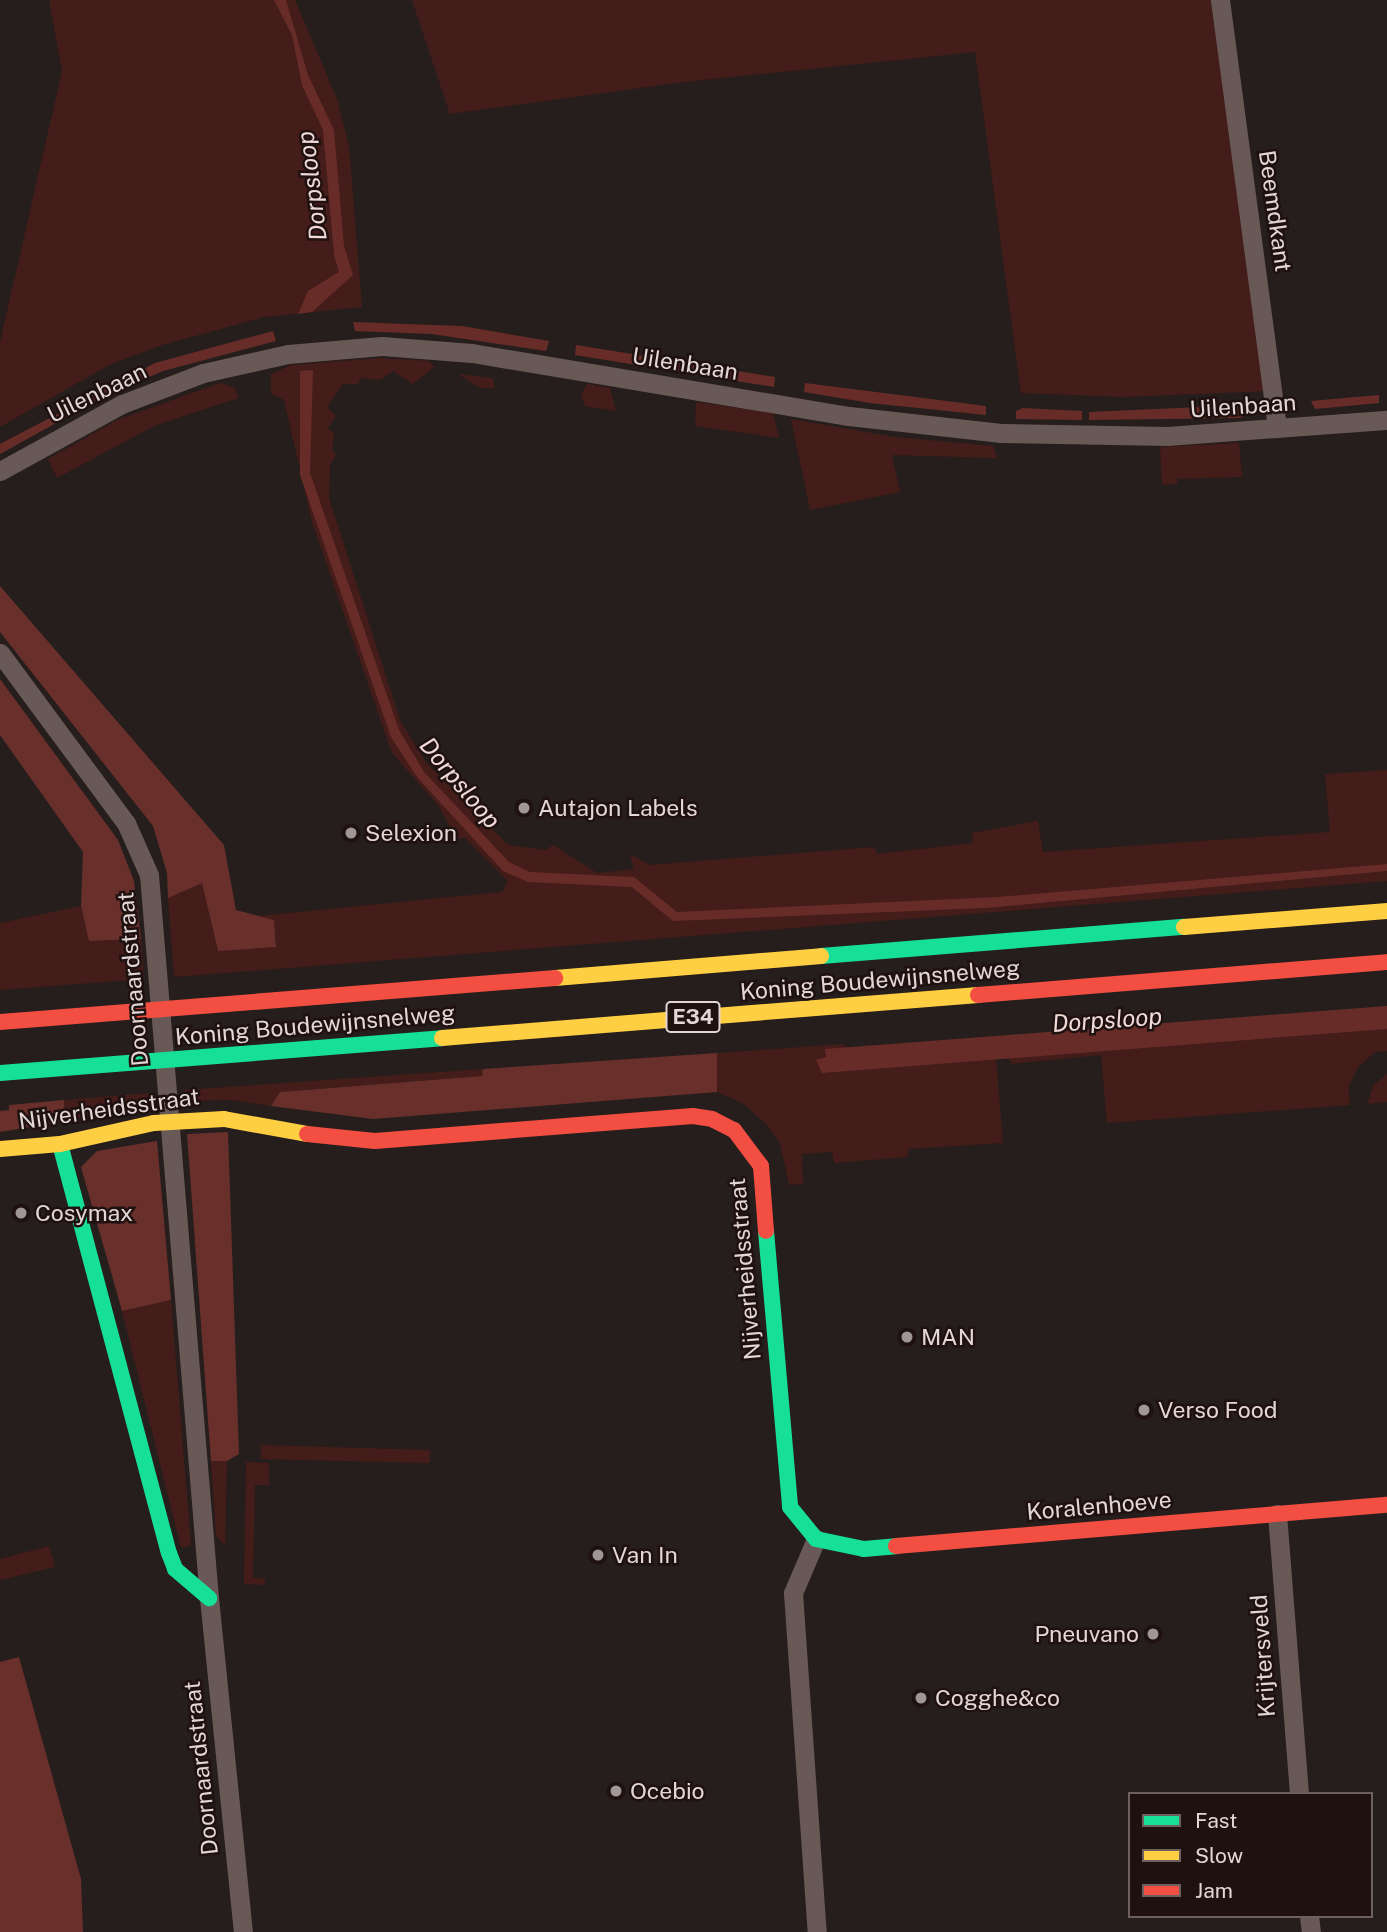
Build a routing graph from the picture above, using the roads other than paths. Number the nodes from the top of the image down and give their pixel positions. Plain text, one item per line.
1 (1220, 0) edge
2 (1387, 420) edge
3 (1277, 428) junction
4 (0, 471) edge
5 (0, 653) edge
6 (1387, 911) edge
7 (1387, 962) edge
8 (0, 1022) edge
9 (0, 1073) edge
10 (60, 1144) junction
11 (0, 1149) edge
12 (1387, 1505) edge
13 (1277, 1514) junction
14 (816, 1539) junction
15 (209, 1598) junction
16 (1299, 1792) edge
17 (243, 1932) edge
18 (817, 1932) edge

1 - 3 street, Beemdkant
2 - 3 street, Uilenbaan
3 - 4 street, Uilenbaan
5 - 15 street, Doornaardstraat
6 - 8 main road, Koning Boudewijnsnelweg / E34
7 - 9 main road, Koning Boudewijnsnelweg / E34
10 - 11 main road, Nijverheidsstraat
10 - 14 main road, Nijverheidsstraat
10 - 15 main road
12 - 13 main road, Koralenhoeve
13 - 14 main road, Koralenhoeve
13 - 16 street, Krijtersveld
14 - 18 street
15 - 17 street, Doornaardstraat

